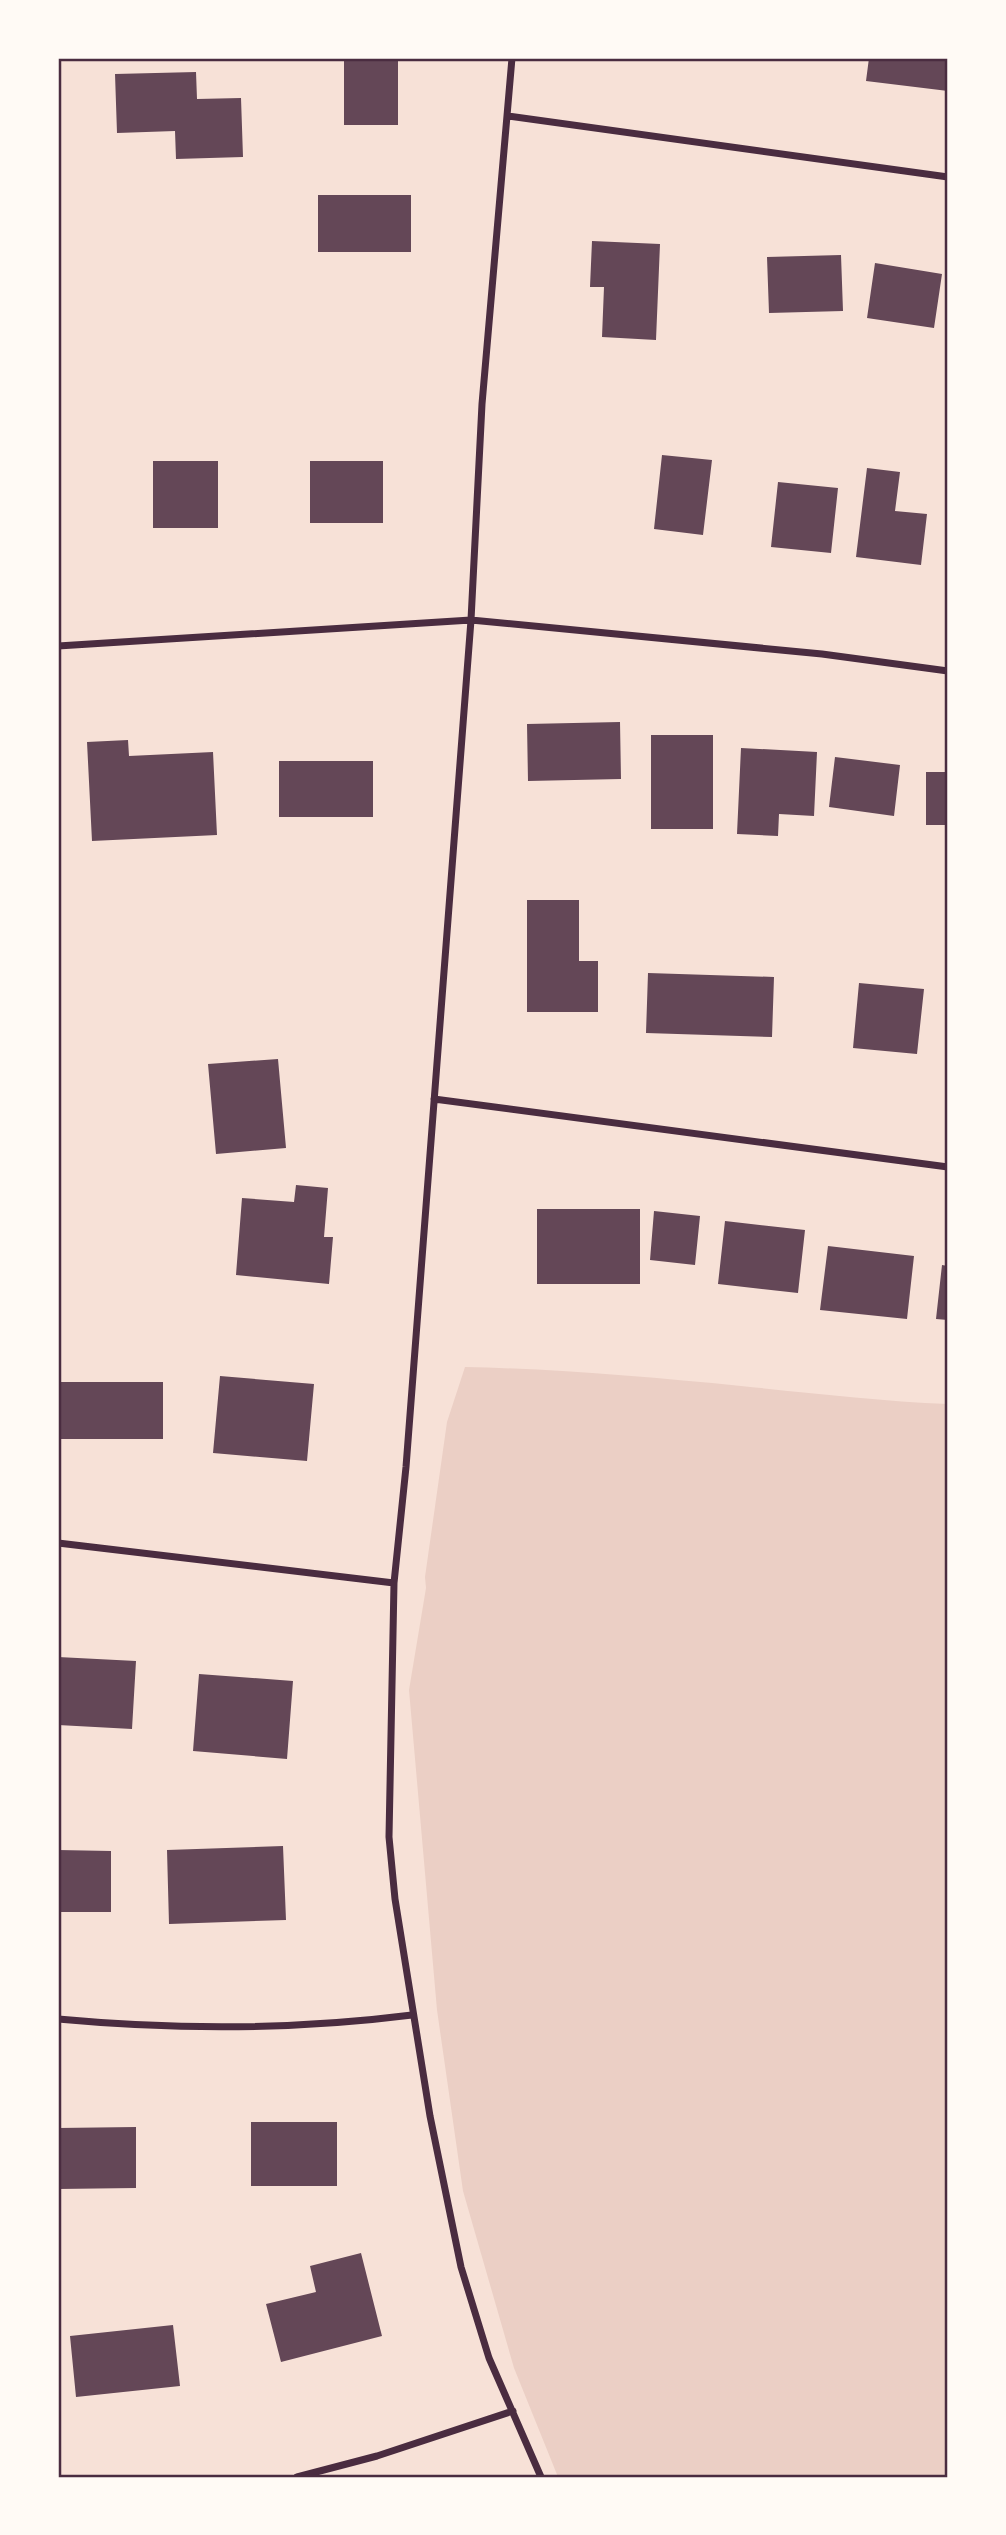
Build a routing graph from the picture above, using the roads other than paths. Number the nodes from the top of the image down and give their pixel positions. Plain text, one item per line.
1 (512, 58) edge
2 (508, 116) junction
3 (948, 177) edge
4 (471, 621) junction
5 (58, 646) edge
6 (948, 671) edge
7 (434, 1099) junction
8 (948, 1167) edge
9 (58, 1543) edge
10 (394, 1583) junction
11 (412, 2015) junction
12 (58, 2019) edge
13 (513, 2411) junction
14 (297, 2477) edge
15 (541, 2477) edge

1 - 2 street
2 - 3 street
2 - 4 street
4 - 5 street
4 - 6 street
4 - 7 street
7 - 8 street
7 - 10 street
9 - 10 street
10 - 11 street
11 - 12 street
11 - 13 street
13 - 14 street
13 - 15 street

